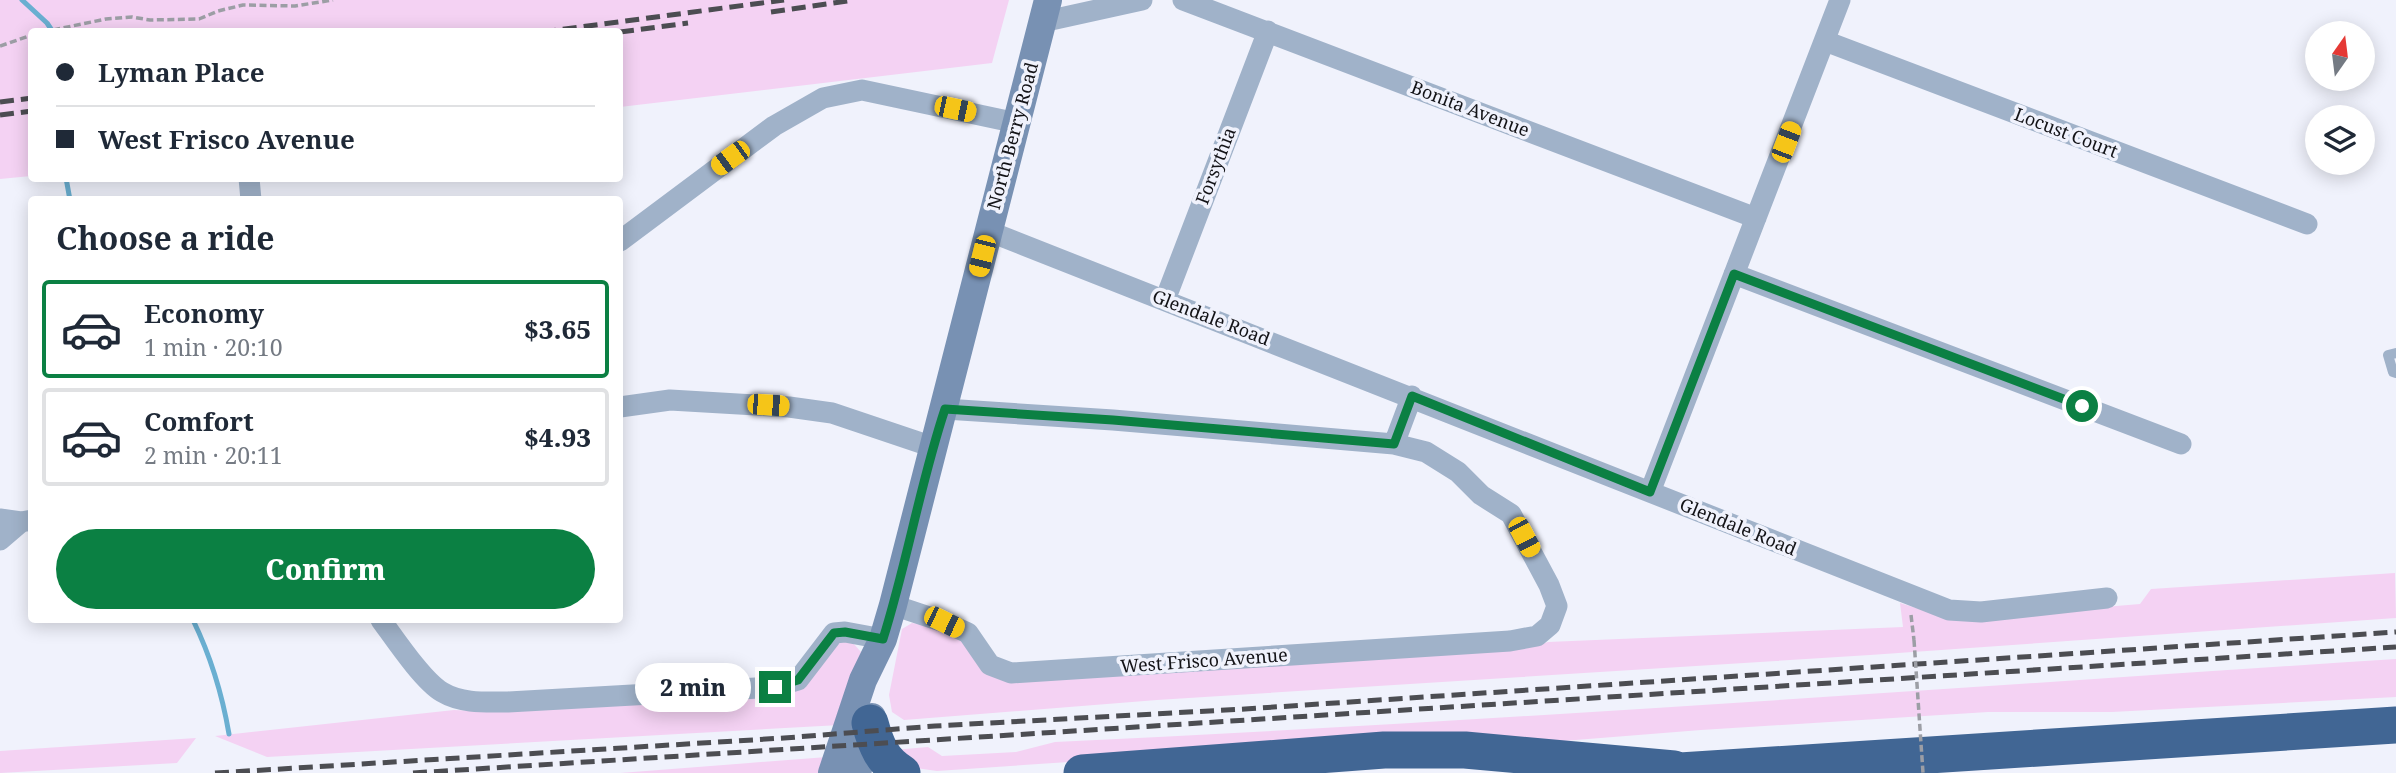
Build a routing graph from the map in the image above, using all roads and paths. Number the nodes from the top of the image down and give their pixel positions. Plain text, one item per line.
1 (333, 0) edge
2 (1142, 0) edge
3 (1183, 0) edge
4 (1840, 0) edge
5 (1045, 11) edge
6 (60, 28) edge
7 (1268, 31) junction
8 (28, 36) edge
9 (1825, 41) junction
10 (0, 46) edge
11 (1017, 123) junction
12 (1756, 218) junction
13 (2307, 224) dead end
14 (988, 231) junction
15 (623, 238) edge
16 (1734, 274) junction
17 (1165, 300) junction
18 (2396, 353) edge
19 (2396, 373) edge
20 (1412, 396) junction
21 (623, 407) edge
22 (945, 409) junction
23 (1394, 444) junction
24 (2181, 444) dead end
25 (933, 447) junction
26 (1650, 492) junction
27 (17, 520) edge
28 (0, 540) edge
29 (1908, 596) junction
30 (2107, 598) dead end
31 (893, 605) junction
32 (383, 623) edge
33 (883, 639) junction
34 (870, 723) junction
35 (2396, 725) edge
36 (1692, 770) junction
37 (832, 773) edge
38 (858, 773) edge
39 (902, 773) edge
40 (1082, 773) edge
41 (1649, 773) edge
42 (1923, 773) edge

1 - 6 path
2 - 5 street
3 - 7 street, Bonita Avenue
4 - 9 street
5 - 11 main road, North Berry Road
7 - 12 street, Bonita Avenue
7 - 17 street, Forsythia
8 - 10 path
9 - 12 street
9 - 13 street, Locust Court
11 - 14 main road, North Berry Road
11 - 15 street
12 - 16 street
14 - 17 street, Glendale Road
14 - 22 main road, North Berry Road
16 - 24 street
16 - 26 street
17 - 20 street, Glendale Road
18 - 19 lane
20 - 23 street
20 - 26 street, Glendale Road
21 - 25 street
22 - 23 street
22 - 25 main road, North Berry Road
23 - 31 street, West Frisco Avenue
25 - 31 main road, North Berry Road
26 - 29 street, Glendale Road
27 - 28 street
29 - 30 street, Glendale Road
29 - 42 path, bridge
31 - 33 main road, North Berry Road
32 - 33 street
33 - 34 main road, North Berry Road
33 - 37 main road, North Berry Road
34 - 38 main road, North Berry Road
34 - 39 highway
35 - 36 highway
36 - 40 highway
36 - 41 highway

